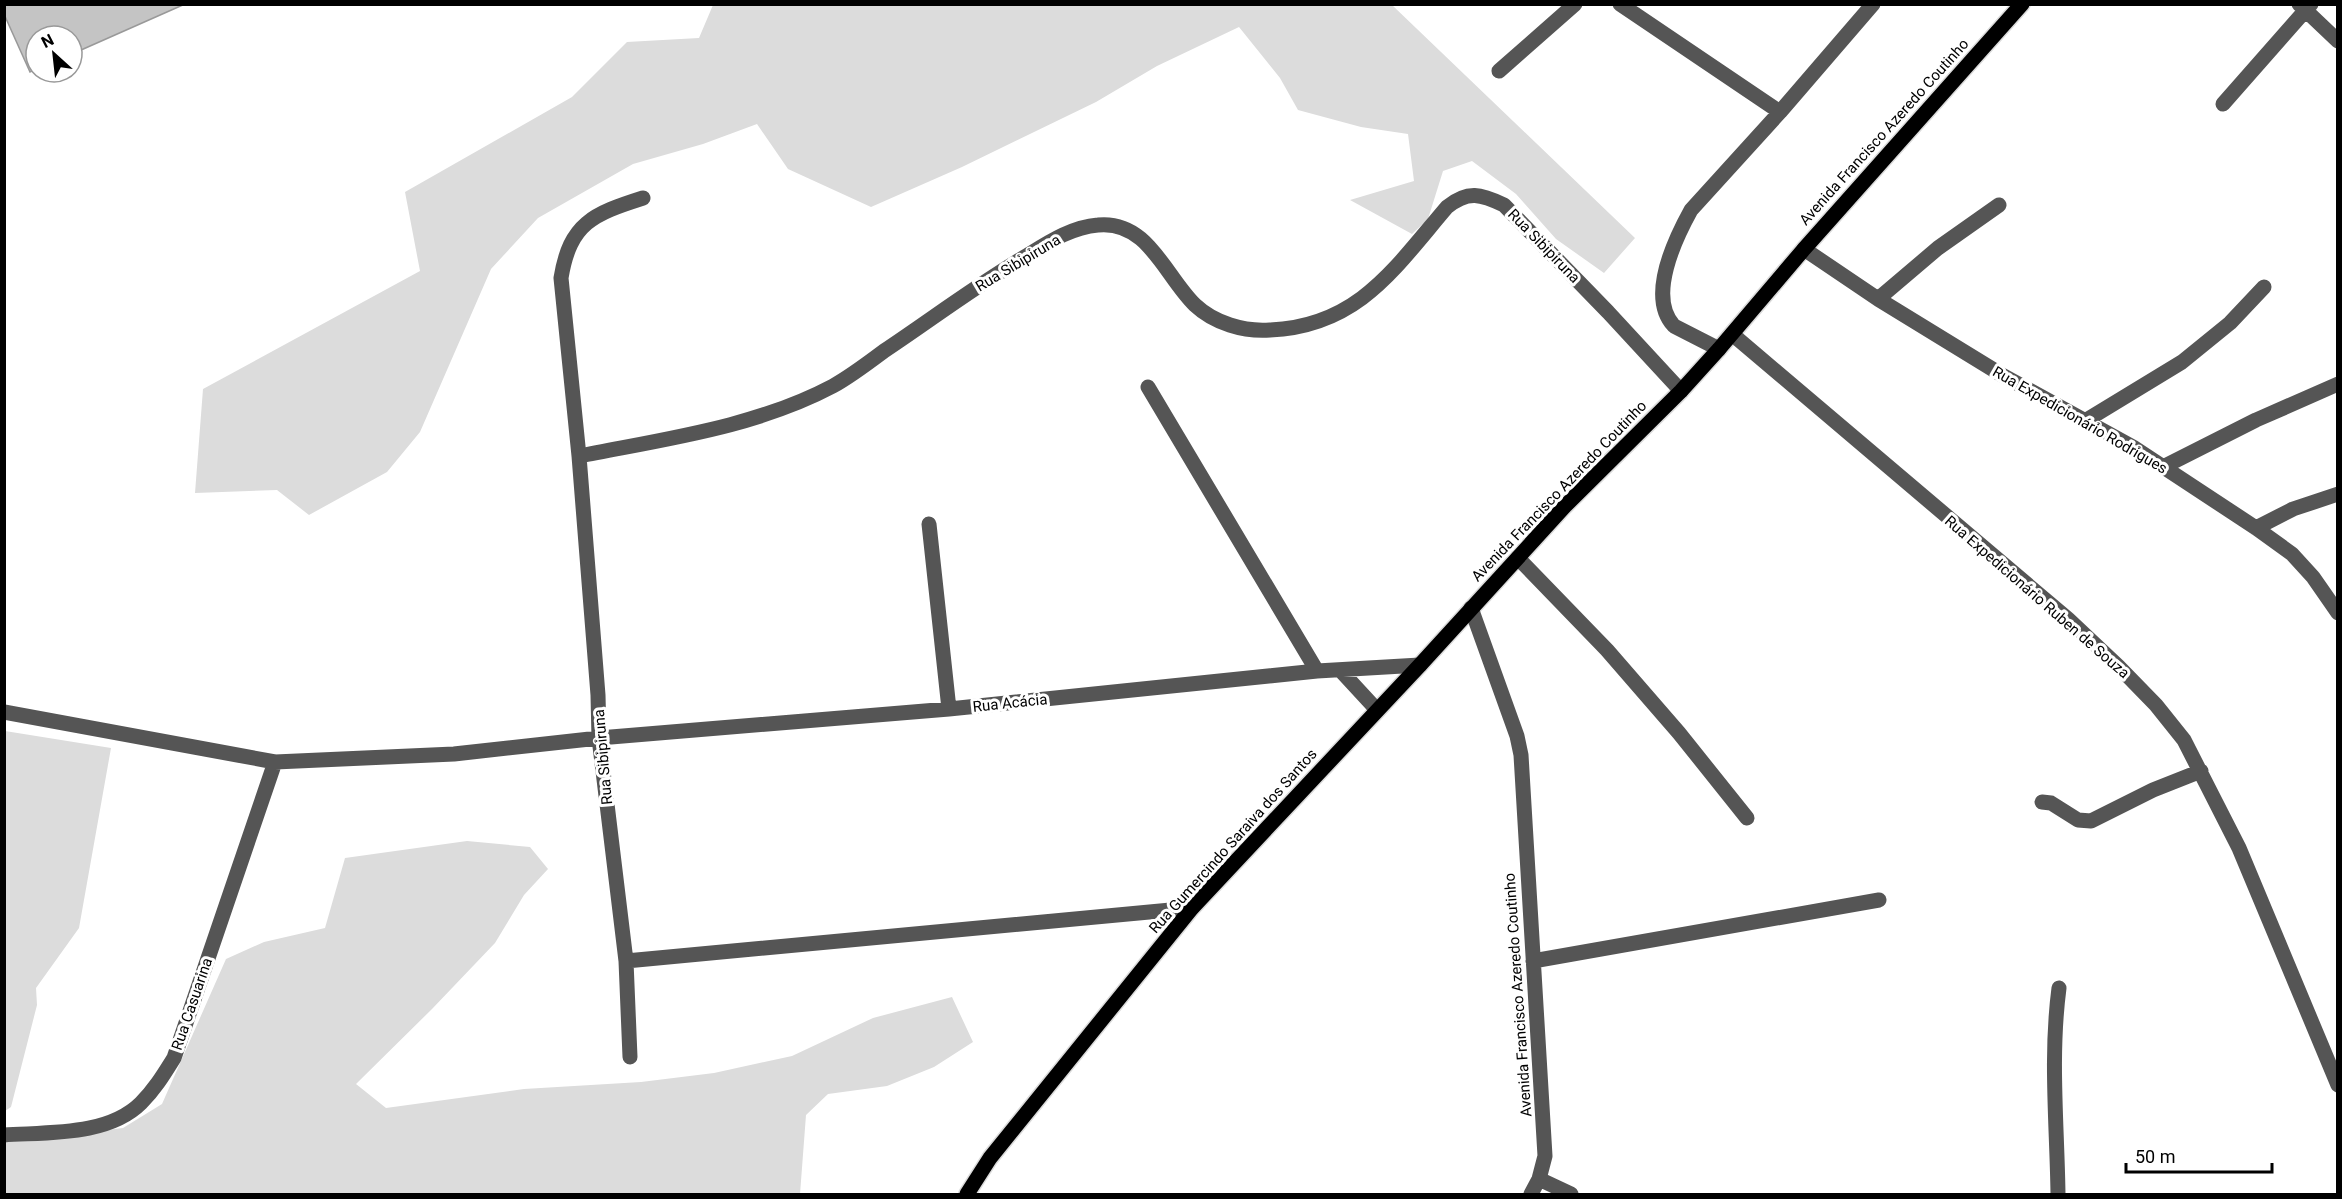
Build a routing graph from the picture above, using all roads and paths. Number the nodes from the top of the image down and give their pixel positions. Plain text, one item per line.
1 (1575, 4) edge
2 (1620, 4) edge
3 (1874, 4) edge
4 (2022, 4) edge
5 (2305, 7) edge
6 (2337, 41) edge
7 (1499, 70) dead end
8 (2223, 104) dead end
9 (1780, 112) junction
10 (643, 198) dead end
11 (1999, 205) dead end
12 (1804, 249) junction
13 (2264, 287) dead end
14 (1878, 299) junction
15 (1732, 334) junction
16 (1719, 349) junction
17 (2337, 384) edge
18 (1148, 387) dead end
19 (1681, 391) junction
20 (2085, 421) junction
21 (579, 456) junction
22 (2163, 467) junction
23 (2337, 494) edge
24 (929, 524) dead end
25 (2256, 528) junction
26 (1518, 558) junction
27 (1471, 608) junction
28 (2337, 612) edge
29 (1420, 665) junction
30 (1317, 671) junction
31 (1341, 671) junction
32 (949, 709) junction
33 (1377, 710) junction
34 (4, 712) edge
35 (599, 738) junction
36 (274, 762) junction
37 (2201, 771) junction
38 (2042, 802) dead end
39 (1747, 818) dead end
40 (1879, 900) dead end
41 (1192, 909) junction
42 (626, 961) junction
43 (1533, 961) junction
44 (2059, 988) dead end
45 (630, 1057) dead end
46 (2337, 1084) edge
47 (4, 1135) edge
48 (1539, 1179) junction
49 (967, 1194) edge
50 (1531, 1194) edge
51 (1571, 1194) edge
52 (2058, 1194) edge

1 - 7 street
2 - 9 street
3 - 9 street
4 - 12 main road, Avenida Francisco Azeredo Coutinho
5 - 6 street
5 - 8 street
9 - 16 street
10 - 21 street, Rua Sibipiruna
11 - 14 street
12 - 14 street, Rua Expedicionário Rodrigues
12 - 15 main road, Avenida Francisco Azeredo Coutinho
13 - 20 street
14 - 20 street, Rua Expedicionário Rodrigues
15 - 16 main road, Avenida Francisco Azeredo Coutinho
15 - 37 street, Rua Expedicionário Ruben de Souza
16 - 19 main road, Avenida Francisco Azeredo Coutinho
17 - 22 street
18 - 30 street
19 - 21 street, Rua Sibipiruna
19 - 26 main road, Avenida Francisco Azeredo Coutinho
20 - 22 street, Rua Expedicionário Rodrigues
21 - 35 street, Rua Sibipiruna
22 - 25 street, Rua Expedicionário Rodrigues
23 - 25 street
24 - 32 street
25 - 28 street, Rua Expedicionário Rodrigues
26 - 27 main road, Avenida Francisco Azeredo Coutinho
26 - 39 street
27 - 29 main road, Rua Gumercindo Saraiva dos Santos
27 - 43 street, Avenida Francisco Azeredo Coutinho
29 - 31 street, Rua Acácia
29 - 33 main road, Rua Gumercindo Saraiva dos Santos
30 - 31 street, Rua Acácia
30 - 32 street, Rua Acácia
31 - 33 street
32 - 35 street, Rua Acácia
33 - 41 main road, Rua Gumercindo Saraiva dos Santos
34 - 36 street
35 - 36 street
35 - 42 street, Rua Sibipiruna
36 - 47 street, Rua Casuarina
37 - 38 street
37 - 46 street, Rua Expedicionário Ruben de Souza
40 - 43 street
41 - 42 street
41 - 49 main road, Rua Gumercindo Saraiva dos Santos
42 - 45 street, Rua Sibipiruna
43 - 48 street, Avenida Francisco Azeredo Coutinho
44 - 52 street
48 - 50 street, Avenida Francisco Azeredo Coutinho
48 - 51 street

